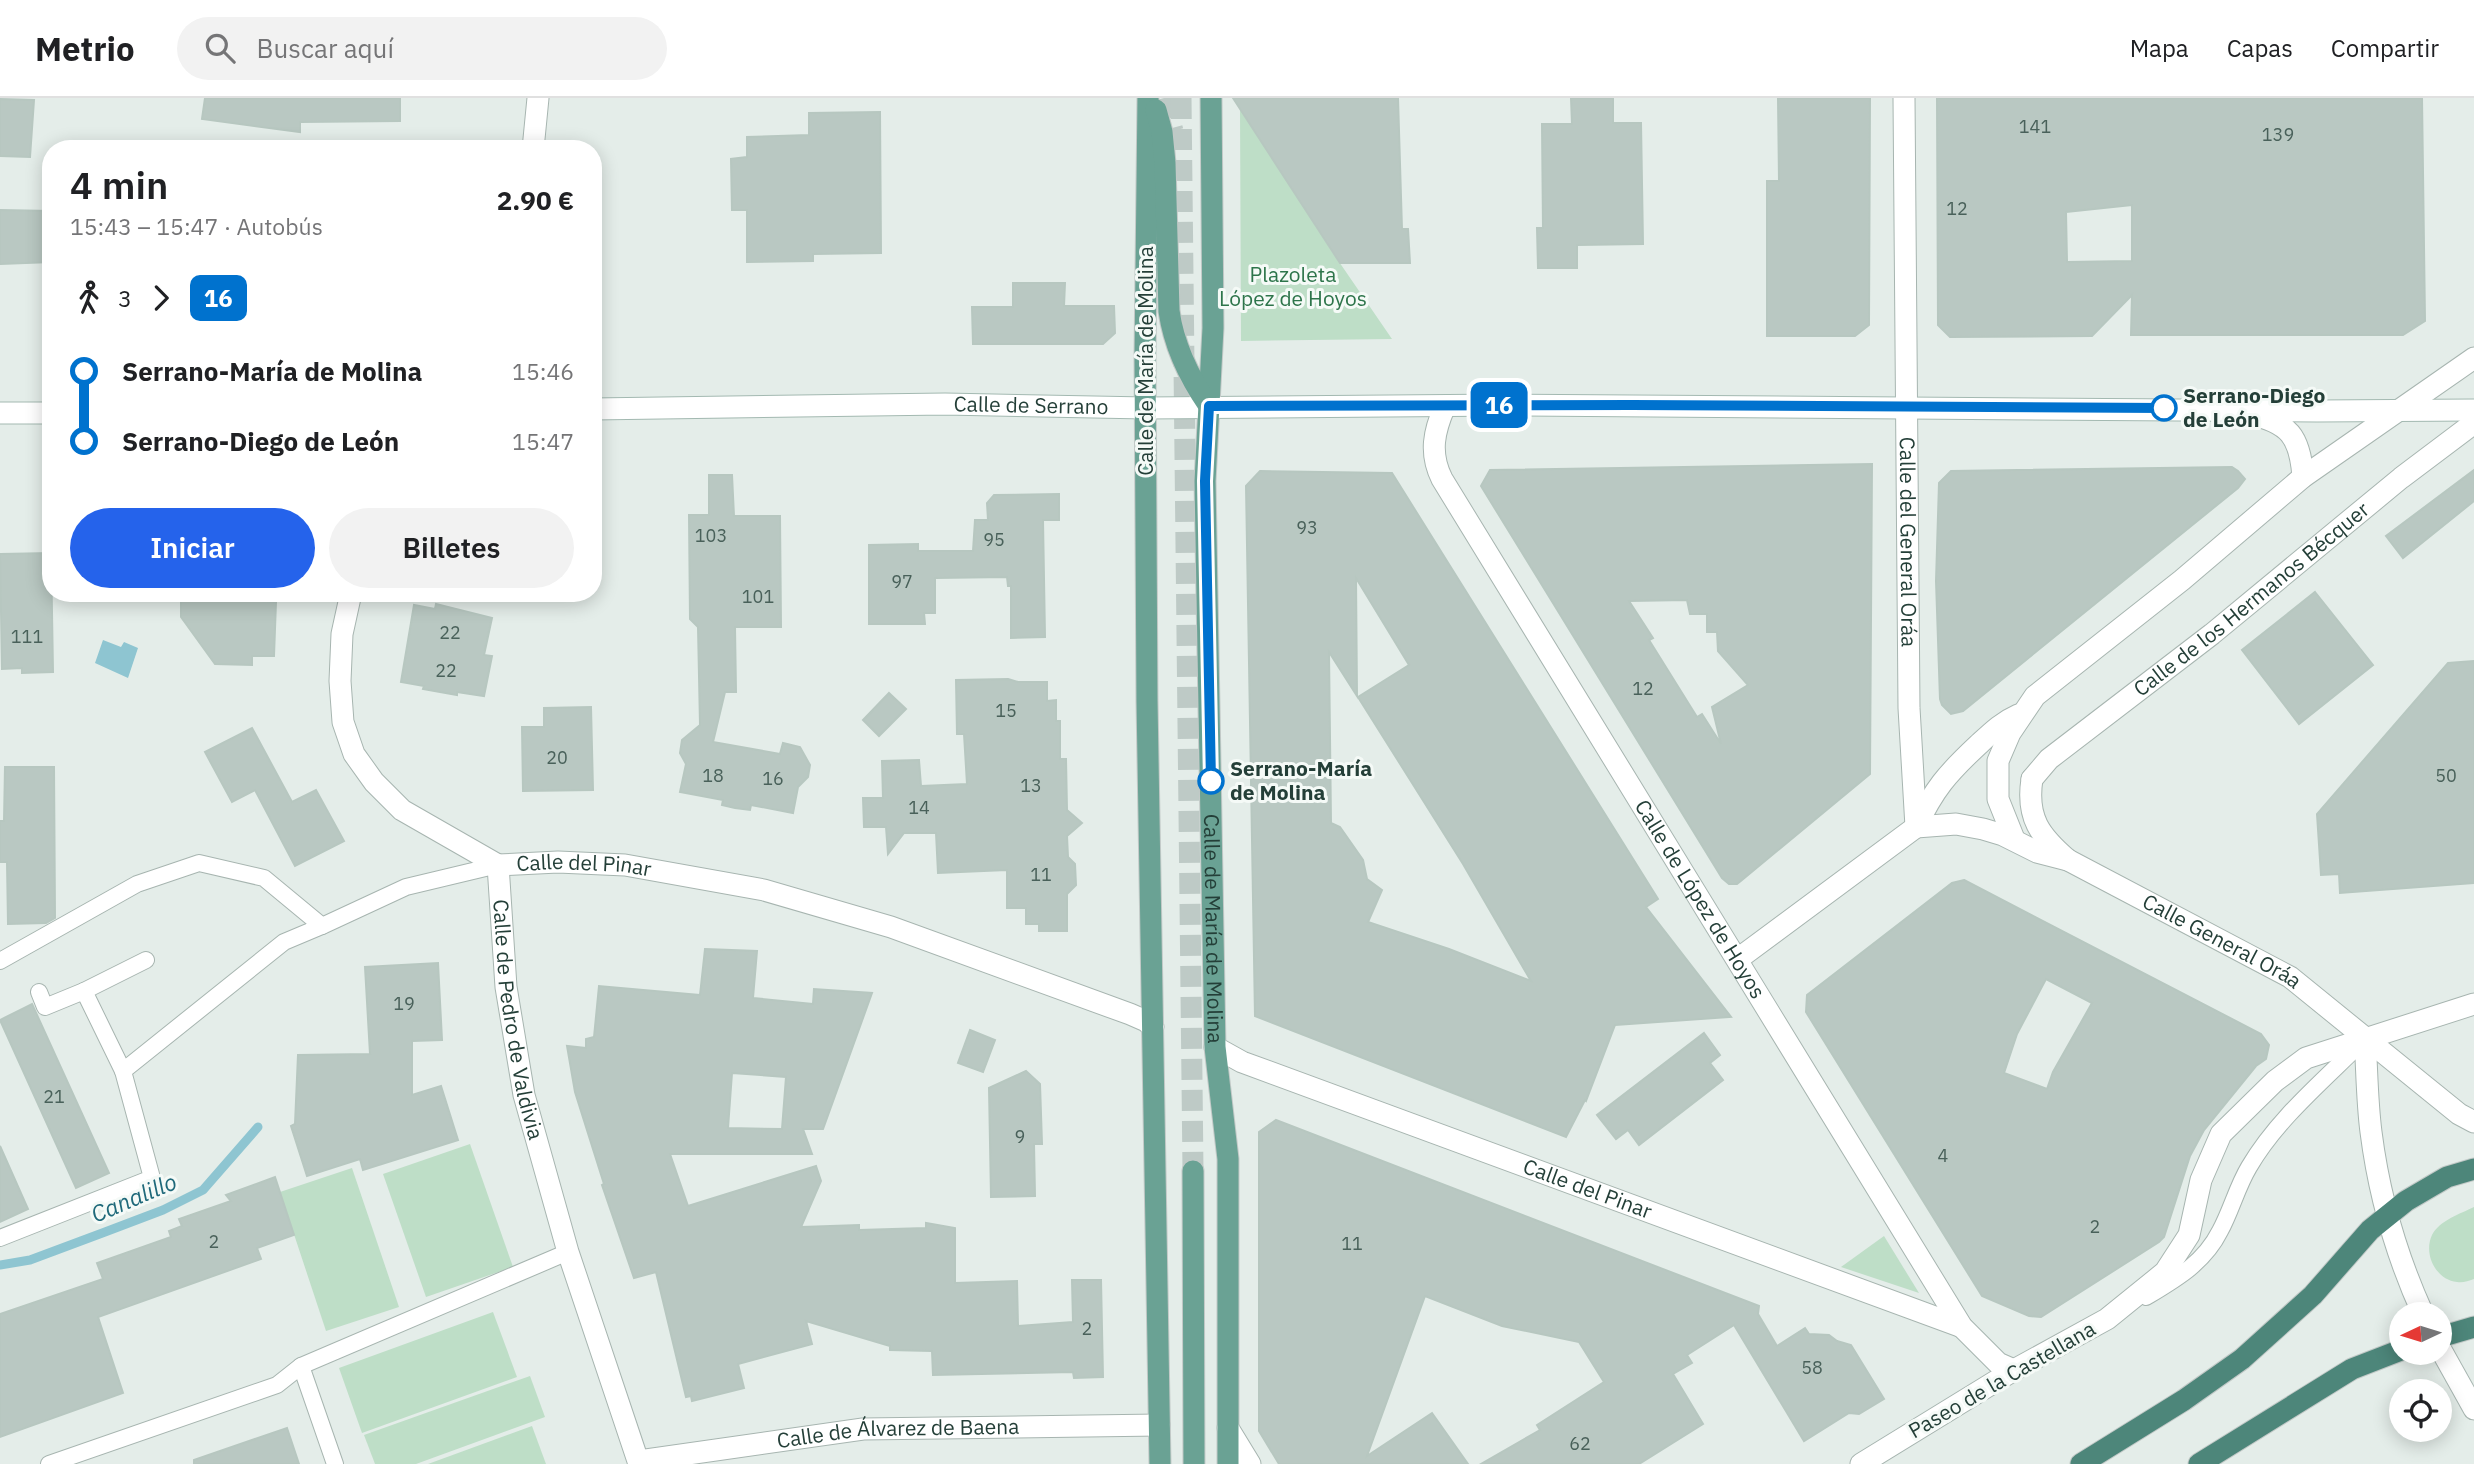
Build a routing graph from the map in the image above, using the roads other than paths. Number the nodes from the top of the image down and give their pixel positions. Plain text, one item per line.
1 (538, 98) edge
2 (1149, 98) edge
3 (1905, 98) edge
4 (1210, 102) edge
5 (535, 140) edge
6 (2474, 358) edge
7 (1209, 406) junction
8 (1445, 406) junction
9 (1905, 406) junction
10 (1146, 408) junction
11 (2225, 409) junction
12 (602, 410) edge
13 (2398, 410) junction
14 (2474, 410) edge
15 (42, 412) edge
16 (0, 413) edge
17 (2474, 423) edge
18 (2303, 477) junction
19 (349, 602) edge
20 (2022, 713) junction
21 (1916, 827) junction
22 (2014, 839) junction
23 (2068, 860) junction
24 (498, 865) junction
25 (322, 926) junction
26 (1738, 959) junction
27 (146, 960) dead end
28 (0, 961) edge
29 (84, 991) junction
30 (38, 992) dead end
31 (2474, 1004) edge
32 (1153, 1027) junction
33 (2365, 1040) junction
34 (1215, 1047) junction
35 (123, 1071) junction
36 (2474, 1122) edge
37 (2474, 1169) edge
38 (1193, 1171) tunnel mouth
39 (2388, 1215) junction
40 (0, 1238) edge
41 (568, 1252) junction
42 (2418, 1302) edge
43 (2107, 1319) junction
44 (1962, 1327) junction
45 (2474, 1327) edge
46 (2452, 1334) edge
47 (2389, 1354) edge
48 (2449, 1365) edge
49 (301, 1366) junction
50 (2014, 1370) junction
51 (2474, 1409) edge
52 (1159, 1424) junction
53 (1228, 1428) junction
54 (638, 1463) edge
55 (49, 1464) edge
56 (335, 1464) edge
57 (1160, 1464) edge
58 (1194, 1464) edge
59 (1228, 1464) edge
60 (1250, 1464) edge
61 (1861, 1464) edge
62 (2081, 1464) edge
63 (2199, 1464) edge

1 - 5 street
2 - 7 main road
2 - 10 main road, Calle de María de Molina
3 - 9 street, Calle del General Oráa
4 - 7 main road, Calle de María de Molina
6 - 13 street
7 - 8 street, Calle de Serrano
7 - 10 street, Calle de Serrano
7 - 34 main road, Calle de María de Molina
8 - 9 street, Calle de Serrano
8 - 26 street, Calle de López de Hoyos
9 - 11 street, Calle de Serrano
9 - 21 street, Calle del General Oráa
10 - 12 street, Calle de Serrano
10 - 32 main road, Calle de María de Molina
11 - 13 street, Calle de Serrano
11 - 18 street
13 - 14 street, Calle de Serrano
13 - 18 street
15 - 16 street
17 - 23 street, Calle de los Hermanos Bécquer
18 - 20 street
19 - 24 street
20 - 21 street
20 - 22 street
21 - 22 street
21 - 26 street
22 - 23 street
23 - 33 street, Calle General Oráa
24 - 25 lane, Calle del Pinar
24 - 32 street, Calle del Pinar
24 - 41 street, Calle de Pedro de Valdivia
25 - 28 lane
25 - 35 lane, Calle del Pinar
26 - 44 street, Calle de López de Hoyos
27 - 29 lane
29 - 30 lane
29 - 35 lane
31 - 33 street, Paseo de la Castellana
32 - 52 main road, Calle de María de Molina
33 - 36 street, Calle General Oráa
33 - 39 street
33 - 43 lane, Paseo de la Castellana
33 - 43 street, Paseo de la Castellana
34 - 44 street, Calle del Pinar
34 - 53 main road, Calle de María de Molina
35 - 40 lane
37 - 39 highway
38 - 58 main road
39 - 42 street
39 - 62 highway
41 - 49 lane
41 - 54 street, Calle de Pedro de Valdivia
43 - 50 street, Paseo de la Castellana
44 - 50 street, Calle de López de Hoyos
45 - 46 highway
47 - 63 highway
48 - 51 street
49 - 55 lane
49 - 56 lane
50 - 61 street, Paseo de la Castellana
52 - 54 street, Calle de Álvarez de Baena
52 - 57 main road, Calle de María de Molina
53 - 59 main road, Calle de María de Molina
53 - 60 street

